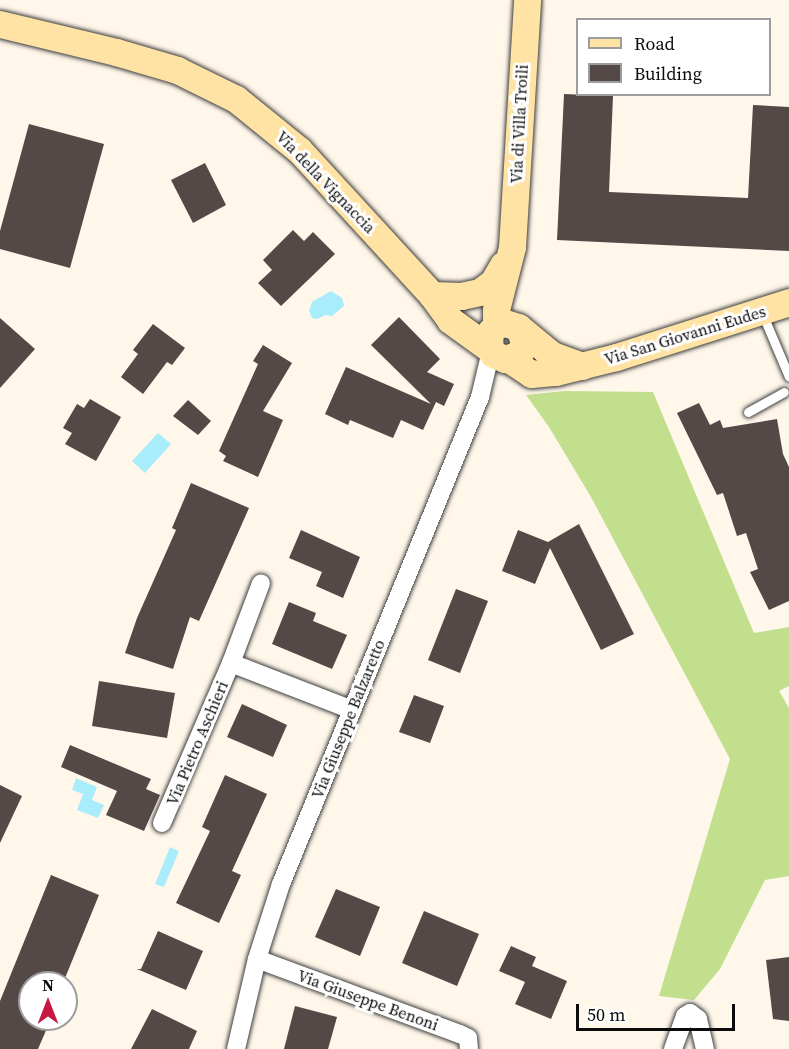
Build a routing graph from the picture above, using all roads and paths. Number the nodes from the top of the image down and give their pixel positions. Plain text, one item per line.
1 (527, 0) edge
2 (0, 24) edge
3 (512, 247) junction
4 (432, 295) junction
5 (789, 302) edge
6 (761, 311) junction
7 (503, 341) junction
8 (789, 377) edge
9 (786, 391) edge
10 (789, 402) edge
11 (748, 412) dead end
12 (261, 583) dead end
13 (231, 663) junction
14 (352, 710) junction
15 (162, 823) dead end
16 (258, 959) junction
17 (236, 1049) edge
18 (469, 1049) edge
19 (673, 1049) edge
20 (705, 1049) edge

1 - 3 street, Via di Villa Troili
2 - 4 street, Via della Vignaccia
3 - 4 street
3 - 7 street, Via di Villa Troili
4 - 7 street, Via della Vignaccia
5 - 6 street, Via San Giovanni Eudes
6 - 7 street, Via San Giovanni Eudes
6 - 8 lane
7 - 14 street, Via Giuseppe Balzaretto
9 - 10 lane
9 - 11 lane
12 - 13 street, Via Pietro Aschieri
13 - 14 street, Via Pietro Aschieri
13 - 15 street, Via Pietro Aschieri
14 - 16 street, Via Giuseppe Balzaretto
16 - 17 street, Via Giuseppe Balzaretto
16 - 18 street, Via Giuseppe Benoni
19 - 20 street

